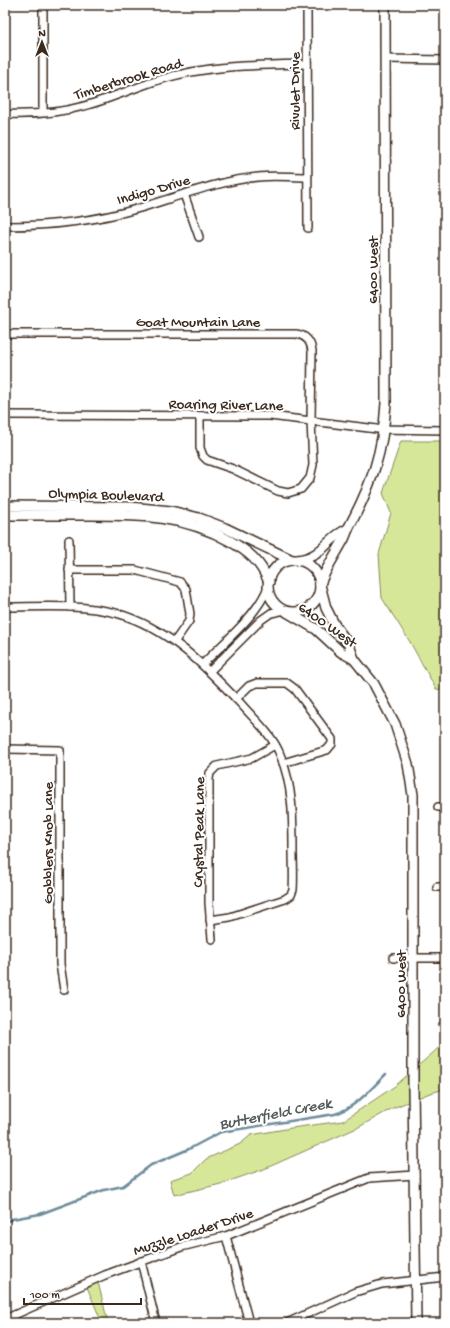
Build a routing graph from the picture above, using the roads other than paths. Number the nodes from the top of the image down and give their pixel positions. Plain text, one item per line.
1 (43, 5) edge
2 (307, 5) edge
3 (385, 5) edge
4 (385, 59) junction
5 (445, 60) edge
6 (307, 64) junction
7 (44, 112) junction
8 (5, 114) edge
9 (307, 177) junction
10 (184, 194) junction
11 (5, 226) edge
12 (308, 228) dead end
13 (199, 237) dead end
14 (5, 334) edge
15 (5, 415) edge
16 (200, 416) junction
17 (311, 421) junction
18 (383, 430) junction
19 (445, 430) edge
20 (5, 506) edge
21 (5, 515) edge
22 (348, 529) junction
23 (69, 540) dead end
24 (294, 560) junction
25 (69, 570) junction
26 (268, 584) junction
27 (320, 585) junction
28 (5, 607) edge
29 (70, 607) junction
30 (286, 611) junction
31 (175, 641) junction
32 (354, 659) junction
33 (206, 668) junction
34 (236, 699) junction
35 (275, 745) junction
36 (5, 749) edge
37 (283, 763) junction
38 (210, 920) junction
39 (212, 939) dead end
40 (393, 958) dead end
41 (414, 958) junction
42 (445, 958) edge
43 (64, 990) dead end
44 (415, 1175) junction
45 (226, 1236) junction
46 (141, 1261) junction
47 (445, 1277) edge
48 (415, 1280) junction
49 (5, 1319) edge
50 (156, 1323) edge
51 (249, 1323) edge
52 (287, 1323) edge
53 (416, 1323) edge

1 - 7 street
2 - 6 street, Rivulet Drive
3 - 4 street, 6400 West
4 - 5 street
4 - 18 street, 6400 West
6 - 7 street, Timberbrook Road
6 - 9 street, Rivulet Drive
7 - 8 street, Timberbrook Road
9 - 10 street, Indigo Drive
9 - 12 street, Rivulet Drive
10 - 11 street, Indigo Drive
10 - 13 street
14 - 17 street, Goat Mountain Lane
15 - 16 street, Roaring River Lane
16 - 17 street, Roaring River Lane
16 - 17 street, Goat Mountain Lane
17 - 18 street, Roaring River Lane
18 - 19 street, Roaring River Lane
18 - 22 street, 6400 West
20 - 24 street, Olympia Boulevard
21 - 26 street, Olympia Boulevard
22 - 24 street, 6400 West
22 - 27 street, 6400 West
23 - 25 street
24 - 26 street
24 - 27 street
25 - 29 street
25 - 31 street
26 - 30 street
26 - 33 street
27 - 30 street
27 - 32 street, 6400 West
28 - 29 street
29 - 31 street
30 - 32 street, 6400 West
30 - 33 street
31 - 33 street
32 - 41 street, 6400 West
33 - 34 street
34 - 35 street
34 - 37 street
35 - 37 street
35 - 38 street, Crystal Peak Lane
36 - 43 street, Gobblers Knob Lane
37 - 38 street
38 - 39 street, Crystal Peak Lane
40 - 41 street
41 - 42 street
41 - 44 street, 6400 West
44 - 45 street, Muzzle Loader Drive
44 - 48 street, 6400 West
45 - 46 street, Muzzle Loader Drive
45 - 51 street
46 - 49 street, Muzzle Loader Drive
46 - 50 street
47 - 48 street
48 - 52 street
48 - 53 street, 6400 West

